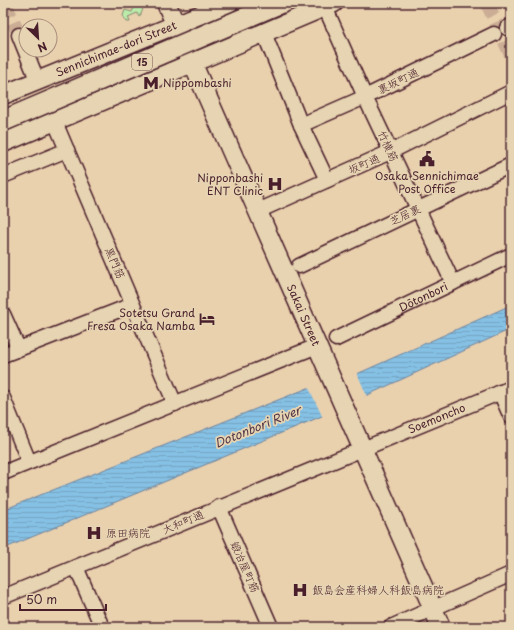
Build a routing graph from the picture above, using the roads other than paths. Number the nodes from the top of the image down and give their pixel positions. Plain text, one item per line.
1 (166, 3) edge
2 (229, 3) edge
3 (280, 3) edge
4 (330, 5) edge
5 (176, 26) junction
6 (504, 29) edge
7 (264, 34) junction
8 (28, 58) edge
9 (192, 63) junction
10 (35, 74) junction
11 (511, 92) edge
12 (3, 95) edge
13 (364, 97) junction
14 (3, 121) edge
15 (55, 122) junction
16 (301, 125) junction
17 (3, 143) edge
18 (67, 150) junction
19 (390, 152) junction
20 (511, 165) edge
21 (3, 176) edge
22 (327, 180) junction
23 (418, 208) junction
24 (258, 211) junction
25 (511, 255) edge
26 (300, 266) dead end
27 (453, 283) junction
28 (132, 305) junction
29 (3, 314) edge
30 (336, 339) dead end
31 (317, 346) junction
32 (9, 353) edge
33 (505, 390) edge
34 (3, 398) edge
35 (175, 404) junction
36 (511, 417) edge
37 (363, 448) junction
38 (30, 462) junction
39 (3, 473) edge
40 (219, 507) junction
41 (76, 567) junction
42 (511, 574) edge
43 (3, 597) edge
44 (433, 608) junction
45 (102, 627) edge
46 (271, 627) edge
47 (391, 627) edge
48 (442, 627) edge

1 - 5 main road, Sakai Street
2 - 5 main road, Sennichimae-dori Street
3 - 14 highway, 15, bridge
4 - 7 main road
4 - 13 street, 竹横筋
5 - 9 main road, Sakai Street
5 - 10 main road, Sennichimae-dori Street
6 - 13 street, 裏坂町通
7 - 9 main road
7 - 16 street
8 - 10 street
9 - 15 main road
9 - 24 main road, Sakai Street
10 - 12 main road, Sennichimae-dori Street
11 - 19 street, 坂町通
13 - 16 street, 裏坂町通
13 - 19 street, 竹横筋
15 - 17 main road
15 - 18 street, 黒門筋
16 - 22 street
18 - 21 street
18 - 28 street, 黒門筋
19 - 22 street, 坂町通
19 - 23 street, 竹横筋
20 - 23 street, 芝居裏
22 - 24 street, 坂町通
23 - 26 street, 芝居裏
23 - 27 street, 竹横筋
24 - 31 main road, Sakai Street
25 - 27 street, Dōtonbori
27 - 30 street, Dōtonbori
28 - 32 street
28 - 35 street, 黒門筋
29 - 32 street
31 - 35 street
31 - 37 main road, Sakai Street
33 - 36 street
33 - 37 street, Soemoncho
34 - 38 street
35 - 38 street
37 - 40 street, 大和町通
37 - 44 main road, Sakai Street
38 - 39 street
40 - 41 street, 大和町通
40 - 46 street, 鍛冶屋町筋
41 - 43 street, 大和町通
41 - 45 street
42 - 44 street
44 - 47 street
44 - 48 main road, Sakai Street

